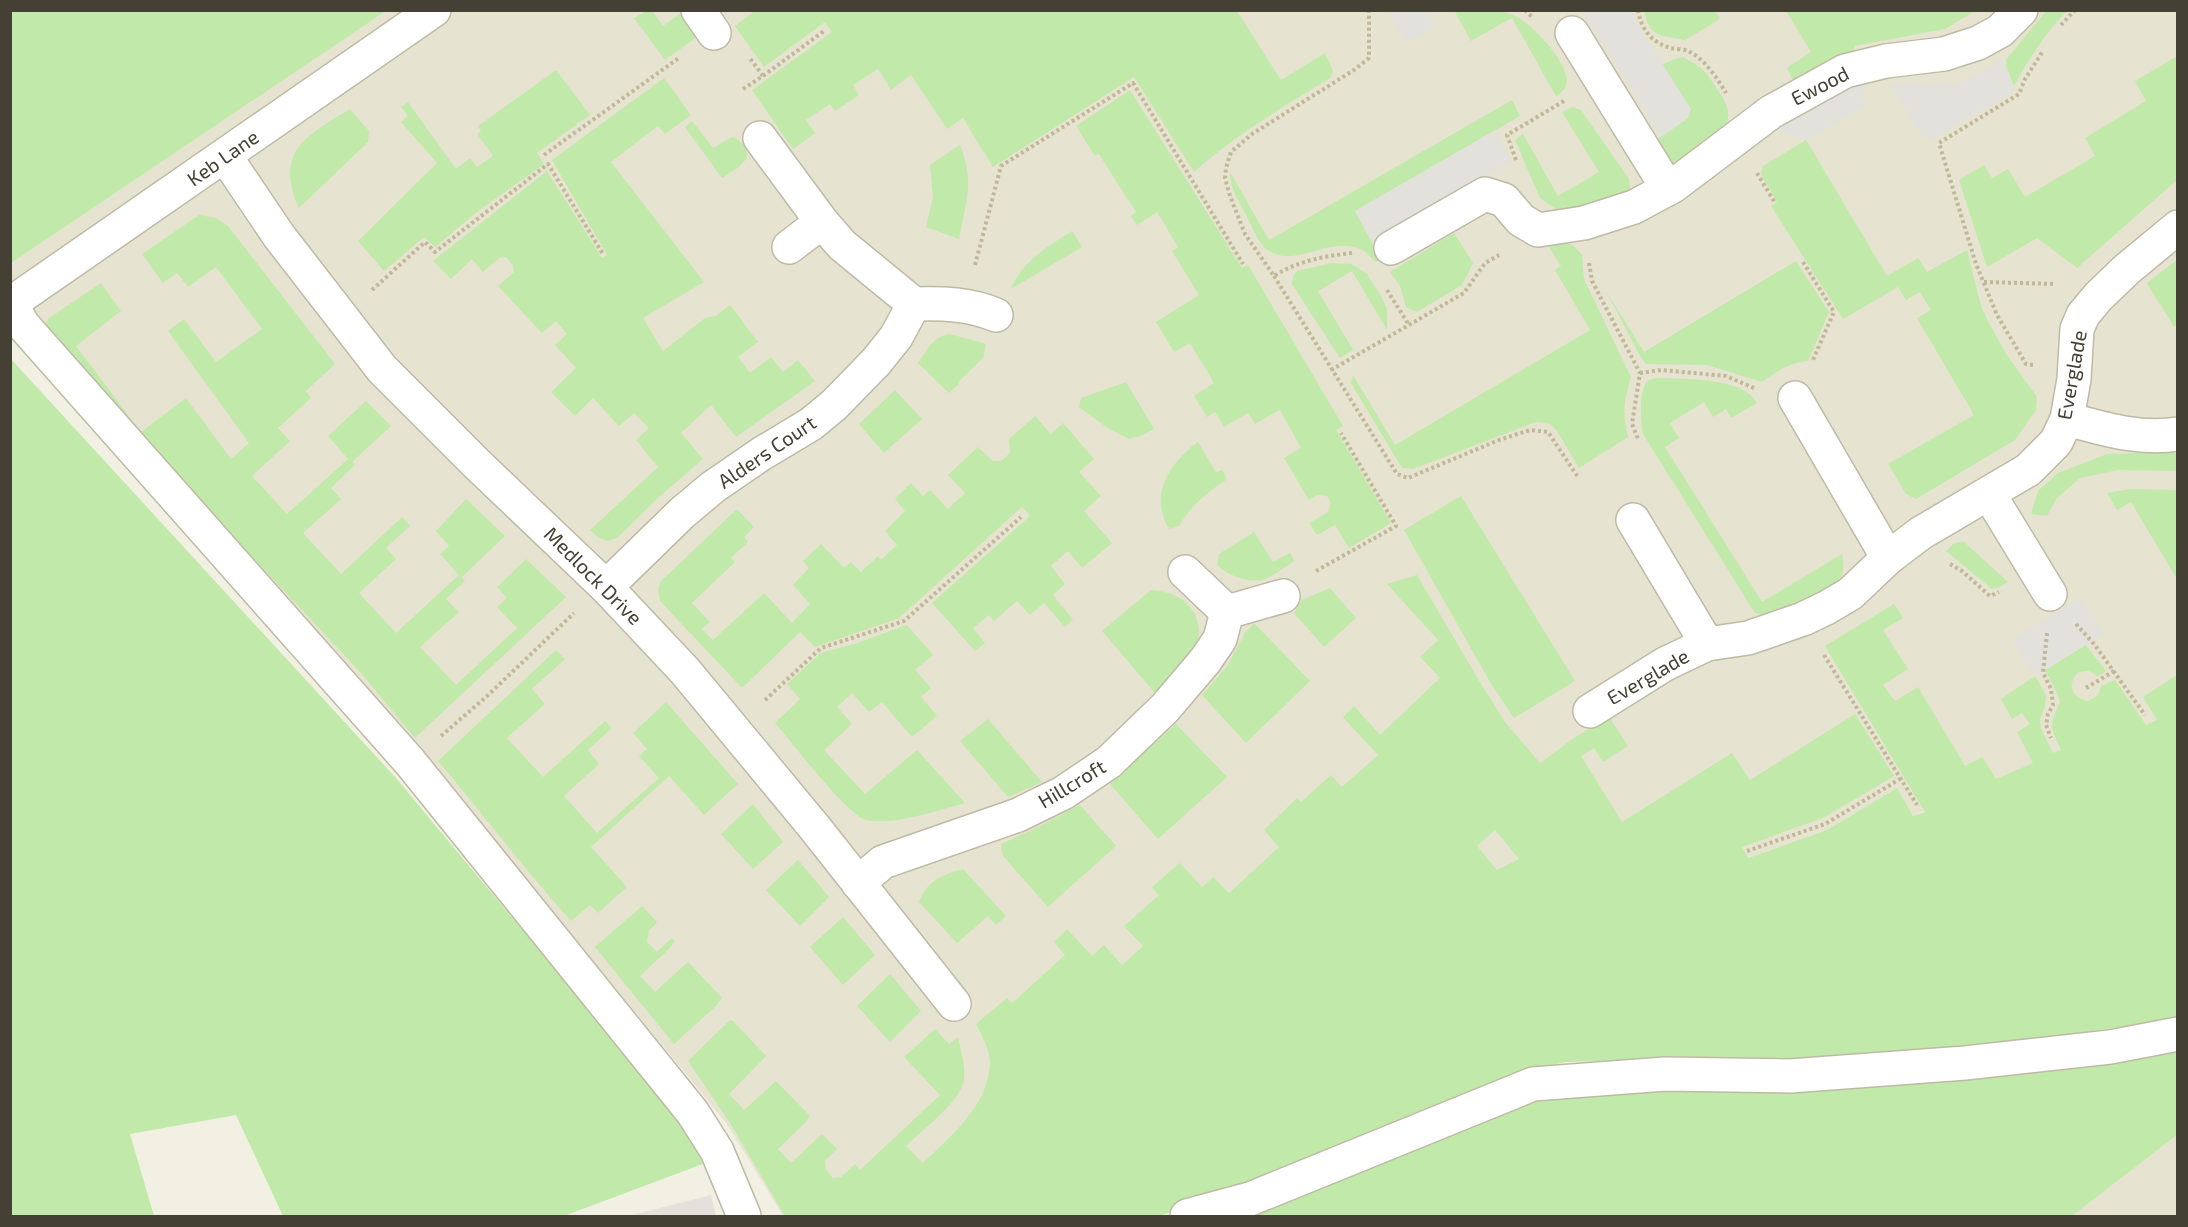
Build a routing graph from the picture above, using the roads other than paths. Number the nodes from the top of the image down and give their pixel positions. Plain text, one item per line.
1 (434, 10) edge
2 (2021, 10) edge
3 (1572, 33) dead end
4 (760, 138) dead end
5 (225, 156) junction
6 (1668, 189) junction
7 (822, 222) junction
8 (2178, 227) edge
9 (789, 247) dead end
10 (1391, 248) dead end
11 (10, 304) edge
12 (914, 304) junction
13 (996, 315) dead end
14 (1781, 396) road end
15 (2067, 420) junction
16 (2178, 434) edge
17 (1989, 494) junction
18 (1633, 520) dead end
19 (1888, 558) junction
20 (1185, 572) dead end
21 (606, 587) junction
22 (2050, 594) dead end
23 (1283, 596) road end
24 (1227, 612) junction
25 (1707, 644) junction
26 (1590, 711) dead end
27 (858, 883) junction
28 (954, 1004) dead end
29 (2178, 1034) edge
30 (744, 1216) edge
31 (1187, 1216) edge

1 - 5 street, Keb Lane
2 - 6 street, Ewood
3 - 6 street
4 - 7 street
5 - 11 street, Keb Lane
5 - 21 street, Medlock Drive
6 - 10 street, Ewood
7 - 9 street
7 - 12 street
8 - 15 street, Everglade
11 - 30 street
12 - 13 street
12 - 21 street, Alders Court
14 - 19 street
15 - 16 street
15 - 17 street, Everglade
17 - 19 street, Everglade
17 - 22 street
18 - 25 street, Everglade
19 - 25 street, Everglade
20 - 24 street
21 - 27 street, Medlock Drive
23 - 24 street
24 - 27 street, Hillcroft
25 - 26 street, Everglade
27 - 28 street, Medlock Drive
29 - 31 street

